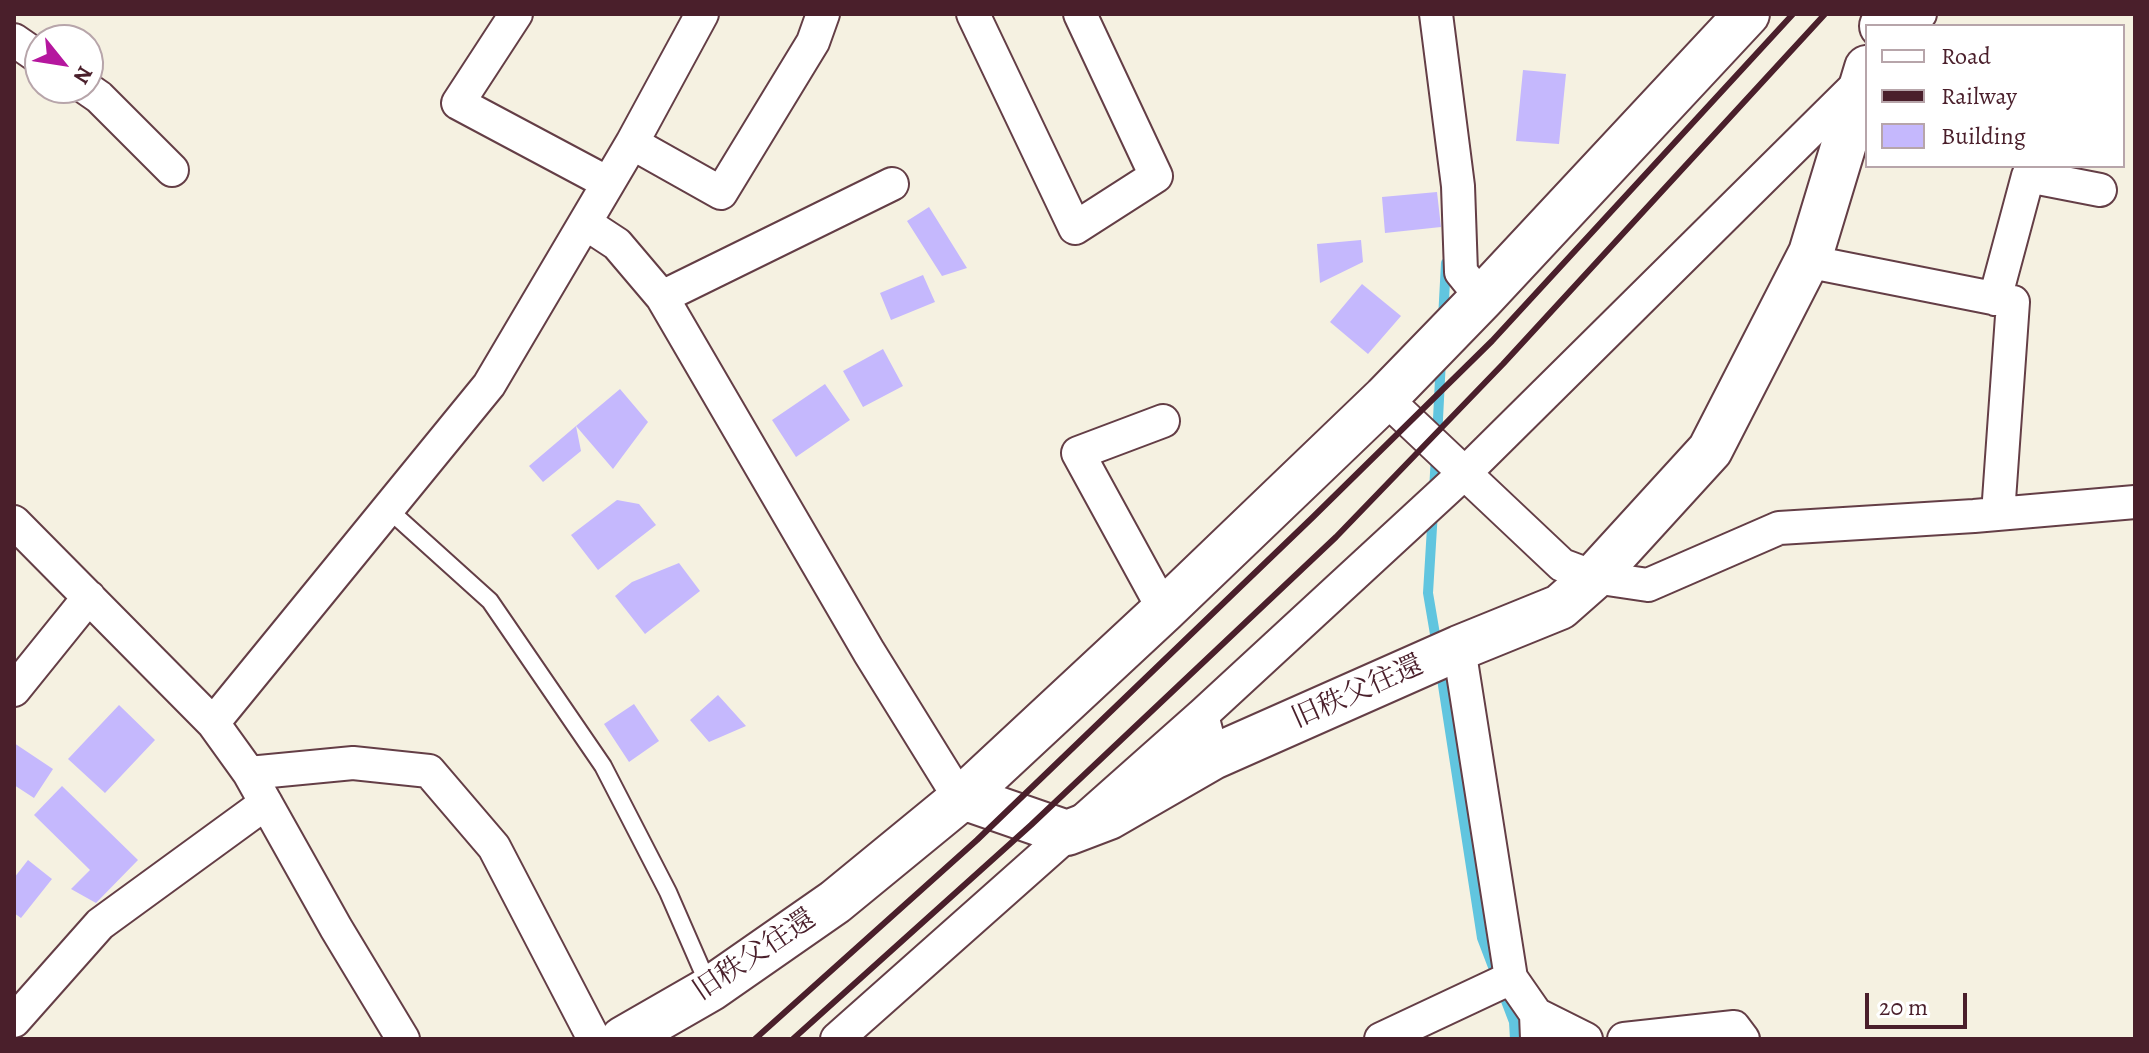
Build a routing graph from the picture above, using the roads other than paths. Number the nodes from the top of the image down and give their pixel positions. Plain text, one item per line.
1 (516, 14) edge
2 (702, 14) edge
3 (823, 14) edge
4 (973, 14) edge
5 (1080, 14) edge
6 (1436, 14) edge
7 (1747, 14) edge
8 (1865, 75) edge
9 (1865, 77) edge
10 (104, 102) edge
11 (632, 143) junction
12 (172, 170) dead end
13 (608, 183) junction
14 (892, 184) dead end
15 (2100, 190) dead end
16 (585, 223) junction
17 (1806, 261) junction
18 (662, 297) junction
19 (1482, 298) junction
20 (1995, 299) junction
21 (1385, 398) junction
22 (1163, 421) dead end
23 (1464, 473) junction
24 (2135, 502) edge
25 (388, 509) junction
26 (1998, 514) junction
27 (14, 522) edge
28 (1594, 577) junction
29 (89, 597) junction
30 (1164, 610) junction
31 (1459, 648) junction
32 (14, 690) edge
33 (1202, 715) junction
34 (213, 723) junction
35 (1213, 757) junction
36 (249, 773) junction
37 (963, 797) junction
38 (266, 803) junction
39 (1067, 833) junction
40 (1511, 978) junction
41 (710, 989) junction
42 (14, 1021) edge
43 (1536, 1026) edge
44 (403, 1039) edge
45 (594, 1039) edge
46 (623, 1039) edge
47 (837, 1039) edge
48 (1381, 1039) edge
49 (1586, 1039) edge
50 (1624, 1039) edge
51 (1743, 1039) edge

1 - 13 street
2 - 11 street
3 - 11 street
4 - 5 street
6 - 19 street
7 - 19 street, 旧秩父往還
8 - 23 street
9 - 17 street, 旧秩父往還
10 - 12 street
11 - 13 street
13 - 16 street
14 - 18 street
15 - 20 street
16 - 18 street
16 - 25 street
17 - 20 street
17 - 28 street, 旧秩父往還
18 - 37 street
19 - 21 street, 旧秩父往還
20 - 26 street
21 - 23 street
21 - 30 street, 旧秩父往還
22 - 30 street
23 - 28 street
23 - 33 street
24 - 26 street
25 - 34 street
25 - 41 lane
26 - 28 street
27 - 29 street
28 - 31 street, 旧秩父往還
29 - 32 street
29 - 34 street
30 - 37 street, 旧秩父往還
31 - 35 street, 旧秩父往還
31 - 40 street
33 - 35 street
33 - 39 street
34 - 36 street
35 - 39 street, 旧秩父往還
36 - 38 street
36 - 45 street
37 - 39 street
37 - 41 street, 旧秩父往還
38 - 42 street
38 - 44 street
39 - 47 street
40 - 43 street
40 - 48 street
41 - 46 street, 旧秩父往還
43 - 49 street
50 - 51 street

